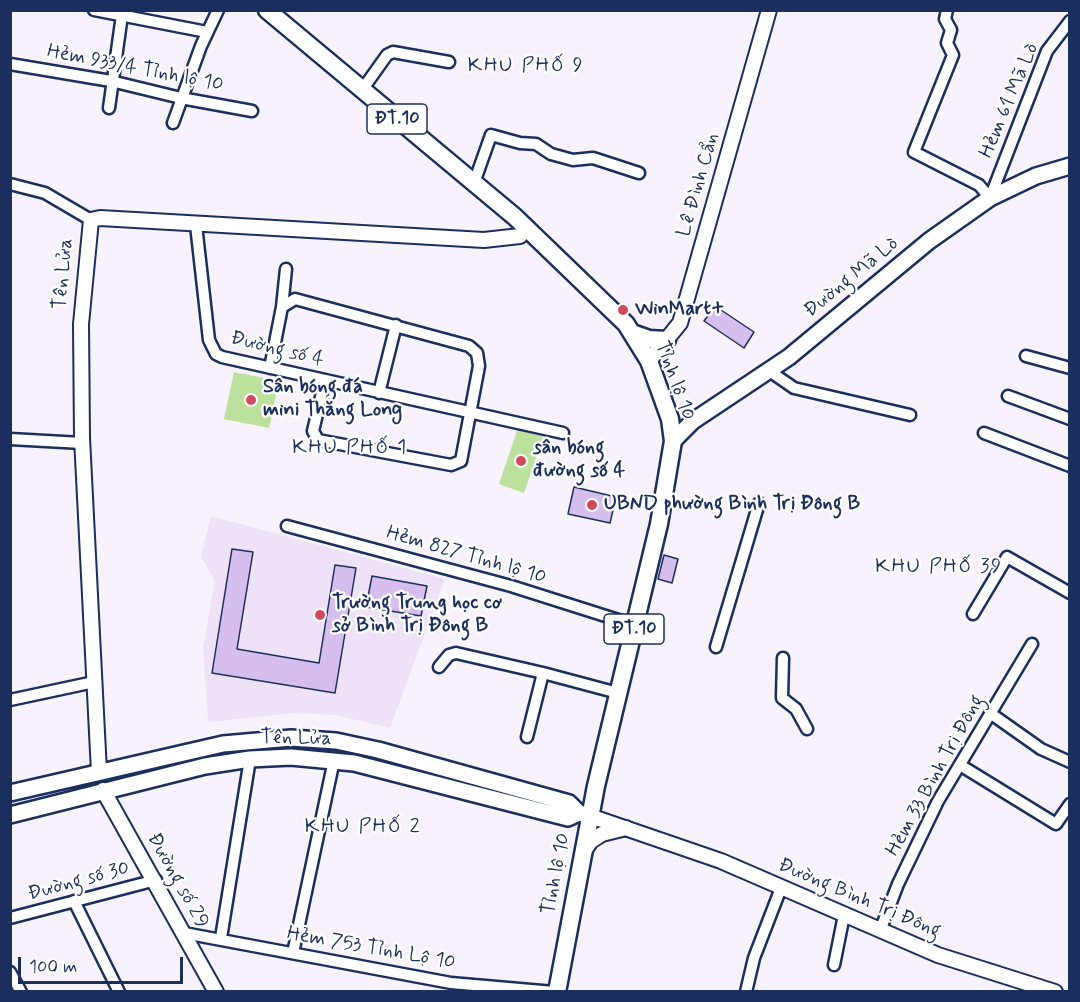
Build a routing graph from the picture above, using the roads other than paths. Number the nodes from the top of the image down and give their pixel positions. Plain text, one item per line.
1 (94, 10) edge
2 (218, 10) edge
3 (267, 10) edge
4 (769, 10) edge
5 (947, 10) edge
6 (122, 15) junction
7 (1070, 21) edge
8 (207, 32) junction
9 (449, 62) dead end
10 (10, 64) edge
11 (111, 81) junction
12 (362, 90) junction
13 (181, 98) junction
14 (109, 108) dead end
15 (252, 111) dead end
16 (173, 123) dead end
17 (1070, 166) edge
18 (639, 173) dead end
19 (474, 183) junction
20 (10, 184) edge
21 (990, 198) junction
22 (91, 220) junction
23 (196, 225) junction
24 (526, 228) junction
25 (286, 269) dead end
26 (282, 307) junction
27 (396, 325) junction
28 (632, 333) junction
29 (667, 340) junction
30 (1026, 356) dead end
31 (649, 361) junction
32 (270, 368) junction
33 (1070, 368) edge
34 (768, 370) junction
35 (325, 380) junction
36 (379, 393) junction
37 (1008, 396) dead end
38 (471, 412) junction
39 (910, 415) dead end
40 (1070, 419) edge
41 (563, 433) dead end
42 (984, 433) dead end
43 (10, 439) edge
44 (673, 441) junction
45 (82, 443) junction
46 (1070, 466) edge
47 (759, 503) dead end
48 (287, 526) dead end
49 (1070, 593) edge
50 (974, 614) dead end
51 (634, 625) junction
52 (1032, 644) dead end
53 (716, 647) dead end
54 (783, 658) dead end
55 (439, 667) dead end
56 (543, 673) junction
57 (94, 682) junction
58 (10, 693) edge
59 (618, 693) junction
60 (11, 700) edge
61 (990, 713) junction
62 (807, 729) dead end
63 (527, 737) dead end
64 (250, 759) junction
65 (334, 760) junction
66 (1070, 762) edge
67 (960, 765) junction
68 (99, 772) junction
69 (104, 790) junction
70 (10, 793) edge
71 (1070, 804) edge
72 (584, 814) junction
73 (10, 815) edge
74 (629, 828) junction
75 (583, 852) junction
76 (156, 880) junction
77 (781, 888) junction
78 (74, 901) junction
79 (844, 915) junction
80 (10, 918) edge
81 (880, 931) junction
82 (184, 933) junction
83 (221, 938) junction
84 (292, 953) junction
85 (834, 965) dead end
86 (10, 972) edge
87 (1021, 986) edge
88 (21, 992) edge
89 (119, 992) edge
90 (216, 992) edge
91 (555, 992) edge
92 (746, 992) edge
93 (1055, 992) edge

1 - 6 street
2 - 8 street
3 - 12 main road, Tỉnh lộ 10 / ĐT.10
4 - 29 street, Lê Đình Cẩn
5 - 21 street
6 - 8 street
6 - 11 street
7 - 21 street, Hẻm 61 Mã Lò
8 - 13 street
9 - 12 street
10 - 11 street, Hẻm 933/4 Tỉnh lộ 10
11 - 13 street, Hẻm 933/4 Tỉnh lộ 10
11 - 14 street
12 - 19 main road, Tỉnh lộ 10 / ĐT.10
13 - 15 street, Hẻm 933/4 Tỉnh lộ 10
13 - 16 street
17 - 21 main road, Đường Mã Lò
18 - 19 street
19 - 24 main road, Tỉnh lộ 10 / ĐT.10
20 - 22 street
21 - 34 main road, Đường Mã Lò
22 - 23 street, Tên Lửa
22 - 45 street, Tên Lửa
23 - 24 street, Tên Lửa
23 - 32 street, Đường số 4
24 - 28 main road, Tỉnh lộ 10 / ĐT.10
25 - 26 street
26 - 27 street
26 - 32 street
27 - 36 street
27 - 38 street
28 - 29 main road
28 - 31 main road, Tỉnh lộ 10 / ĐT.10
29 - 31 street, Lê Đình Cẩn
30 - 33 street
31 - 44 main road, Tỉnh lộ 10 / ĐT.10
32 - 35 street, Đường số 4
34 - 39 street
34 - 44 main road, Đường Mã Lò
35 - 36 street, Đường số 4
35 - 38 street
36 - 38 street, Đường số 4
37 - 40 street
38 - 41 street, Đường số 4
42 - 46 street
43 - 45 street
44 - 51 main road, Tỉnh lộ 10 / ĐT.10
45 - 57 street, Tên Lửa
47 - 53 street
48 - 51 street, Hẻm 827 Tỉnh lộ 10
49 - 50 street
51 - 59 main road, Tỉnh lộ 10 / ĐT.10
52 - 61 street, Hẻm 33 Bình Trị Đông
54 - 62 street
55 - 56 street
56 - 59 street
56 - 63 street
57 - 60 street
57 - 68 street, Tên Lửa
58 - 60 street
59 - 72 main road, Tỉnh lộ 10 / ĐT.10
61 - 66 street
61 - 67 street, Hẻm 33 Bình Trị Đông
64 - 65 main road, Tên Lửa
64 - 69 main road, Tên Lửa
64 - 83 street
65 - 72 main road, Tên Lửa
65 - 84 street
67 - 71 street
67 - 81 street, Hẻm 33 Bình Trị Đông
68 - 69 main road
68 - 70 main road, Tên Lửa
68 - 72 main road, Tên Lửa
69 - 73 main road, Tên Lửa
69 - 76 street, Đường số 29
72 - 74 street, Đường Bình Trị Đông
72 - 75 main road, Tỉnh lộ 10 / ĐT.10
74 - 75 street
74 - 77 street, Đường Bình Trị Đông
75 - 91 main road, Tỉnh lộ 10 / ĐT.10
76 - 78 street, Đường số 30
76 - 82 street, Đường số 29
77 - 79 street, Đường Bình Trị Đông
77 - 92 street
78 - 80 street, Đường số 30
78 - 89 street
79 - 81 street, Đường Bình Trị Đông
79 - 85 street
81 - 87 street, Đường Bình Trị Đông
82 - 83 street, Hẻm 753 Tỉnh Lộ 10
82 - 90 street, Đường số 29
83 - 84 street, Hẻm 753 Tỉnh Lộ 10
84 - 91 street, Hẻm 753 Tỉnh Lộ 10
86 - 88 street
87 - 93 street, Đường Bình Trị Đông

